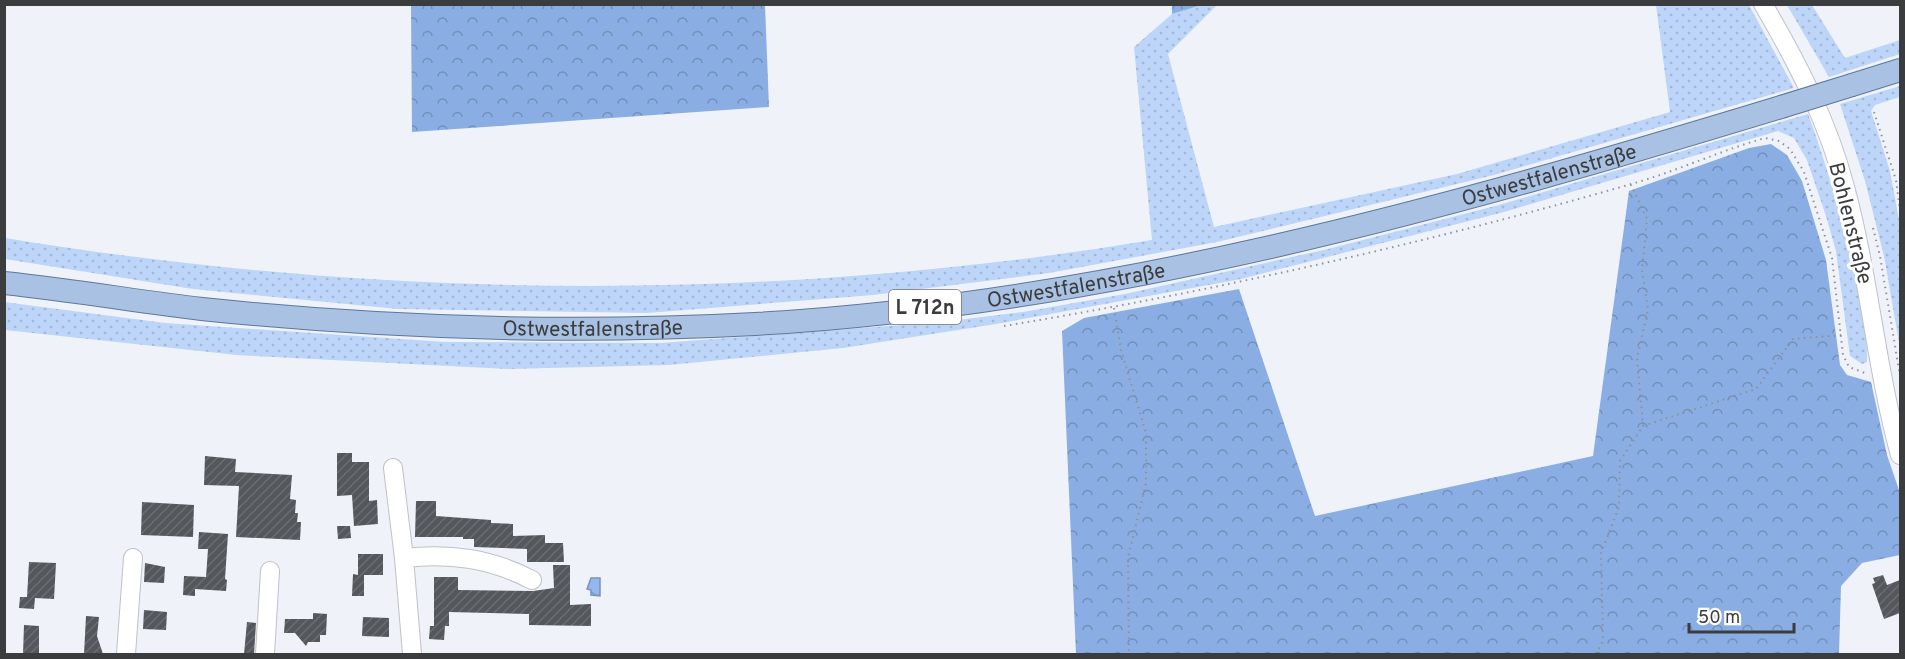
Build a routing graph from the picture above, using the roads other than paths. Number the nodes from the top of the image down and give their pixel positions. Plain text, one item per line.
1 (1763, 4) edge
2 (1900, 70) edge
3 (4, 278) edge
4 (4, 283) edge
5 (48, 288) junction
6 (1900, 456) edge
7 (393, 468) dead end
8 (133, 558) dead end
9 (404, 558) junction
10 (270, 571) dead end
11 (532, 580) dead end
12 (126, 654) edge
13 (265, 654) edge
14 (412, 654) edge

1 - 6 street, Bohlenstraße
2 - 5 main road, Ostwestfalenstraße / L 712n, bridge
3 - 5 main road, Ostwestfalenstraße / L 712n
4 - 5 main road, Ostwestfalenstraße / L 712n
7 - 9 street
8 - 12 street
9 - 11 street
9 - 14 street
10 - 13 street

